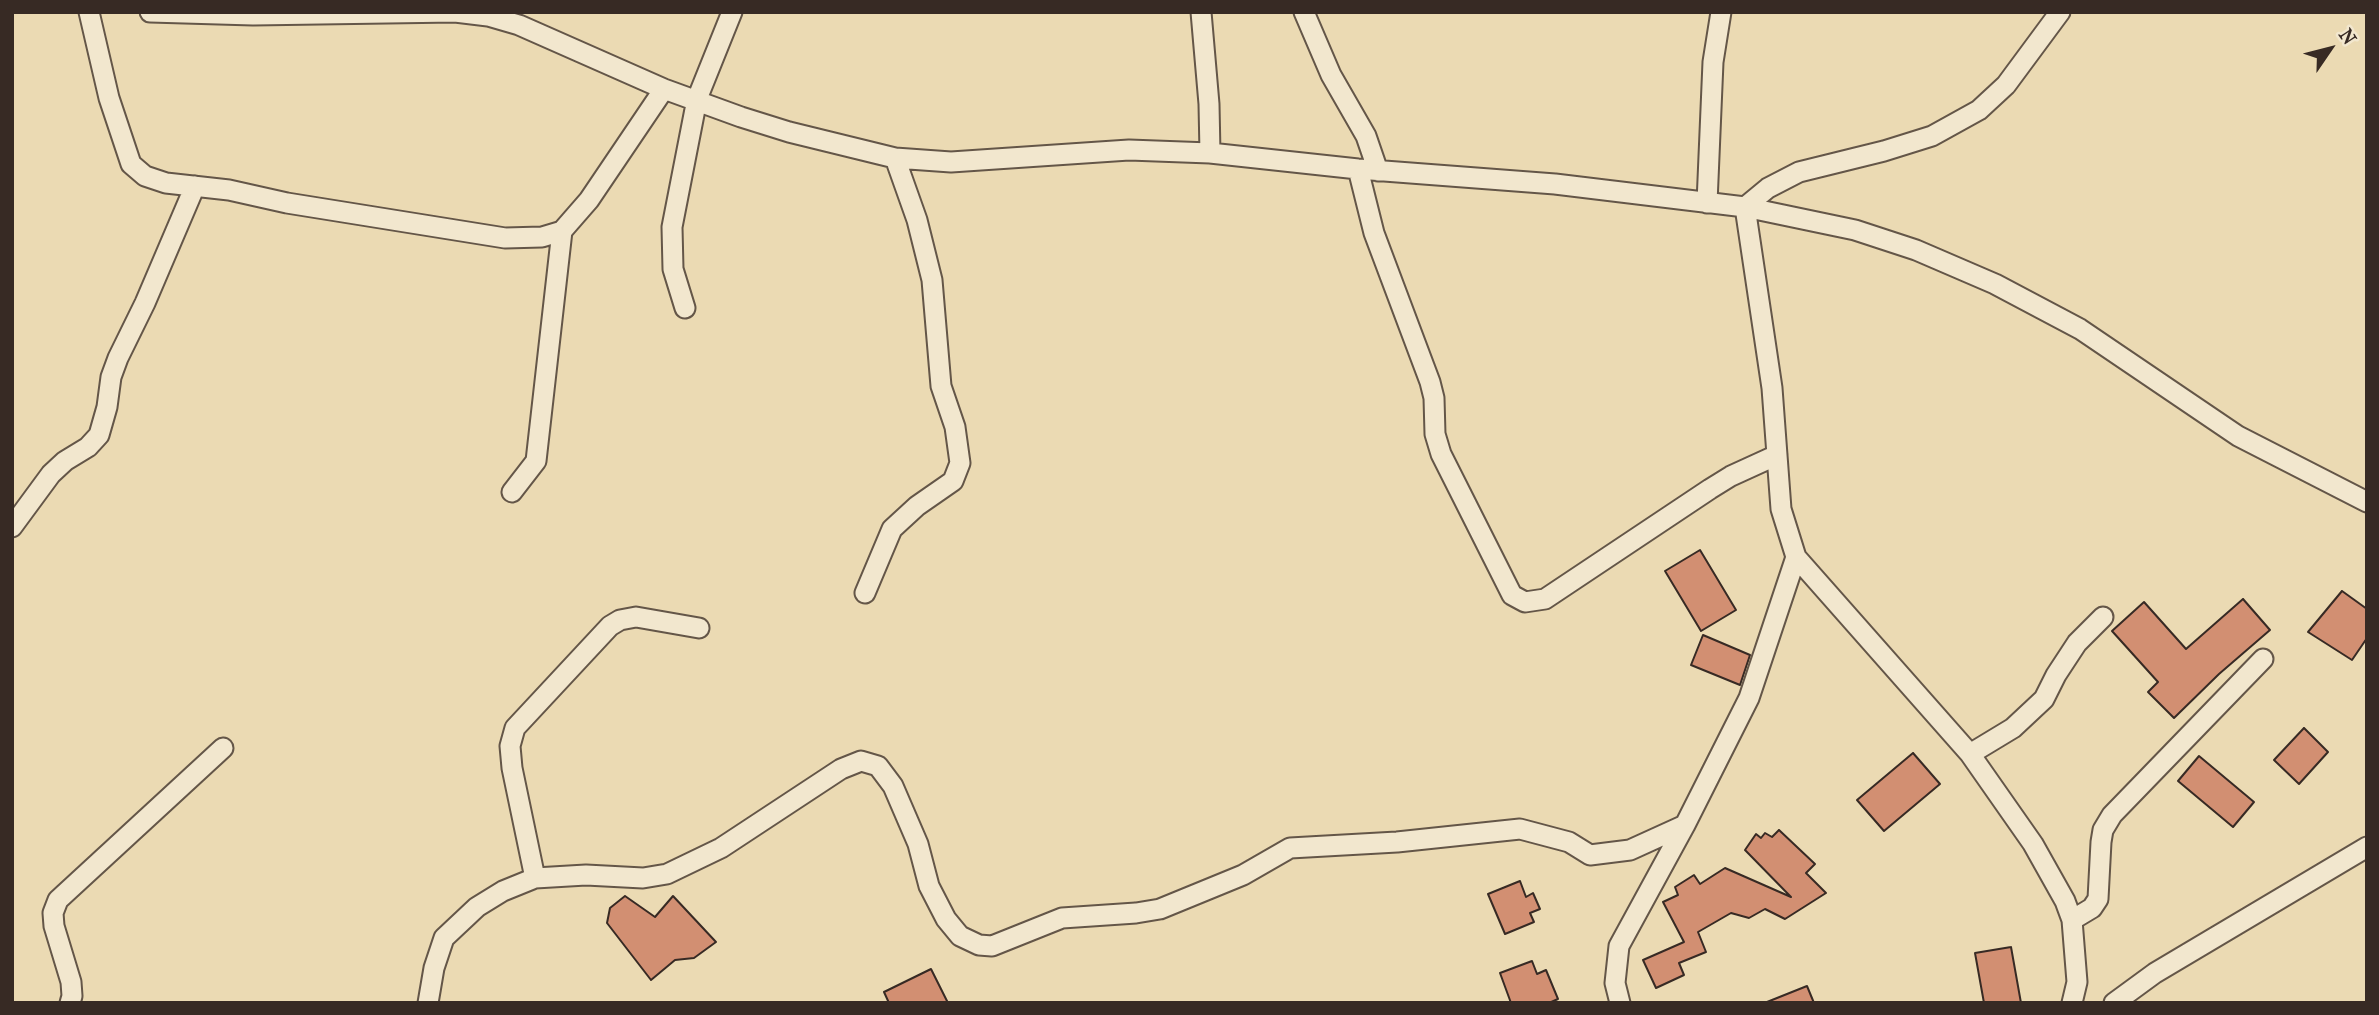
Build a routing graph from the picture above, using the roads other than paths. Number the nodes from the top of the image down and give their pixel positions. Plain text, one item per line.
1 (89, 12) edge
2 (150, 12) edge
3 (732, 12) edge
4 (1201, 12) edge
5 (1304, 12) edge
6 (1721, 12) edge
7 (2060, 12) edge
8 (400, 13) edge
9 (664, 89) junction
10 (697, 99) junction
11 (1210, 153) junction
12 (895, 158) junction
13 (1358, 169) junction
14 (1378, 171) junction
15 (195, 186) junction
16 (1707, 203) junction
17 (1745, 207) junction
18 (562, 231) junction
19 (685, 308) dead end
20 (1777, 455) junction
21 (512, 492) dead end
22 (2367, 502) edge
23 (12, 527) edge
24 (1796, 557) junction
25 (865, 593) dead end
26 (2104, 617) dead end
27 (699, 628) dead end
28 (2263, 659) dead end
29 (223, 748) dead end
30 (1970, 754) junction
31 (1685, 825) junction
32 (2367, 847) edge
33 (535, 878) junction
34 (2072, 920) junction
35 (73, 1000) edge
36 (428, 1003) edge
37 (1620, 1003) edge
38 (2072, 1003) edge
39 (2114, 1003) edge

1 - 15 street
2 - 8 street
3 - 10 street
4 - 11 street
5 - 14 street
6 - 16 street
7 - 17 street
8 - 9 street
9 - 10 street
9 - 18 street
10 - 12 street
10 - 19 street
11 - 12 street
11 - 13 street
12 - 25 street
13 - 14 street
13 - 20 street
14 - 16 street
15 - 18 street
15 - 23 street
16 - 17 street
17 - 20 street
17 - 22 street
18 - 21 street
20 - 24 street
24 - 30 street
24 - 31 street
26 - 30 street
27 - 33 street
28 - 34 street
29 - 35 street
30 - 34 street
31 - 33 street
31 - 37 street
32 - 39 street
33 - 36 street
34 - 38 street

